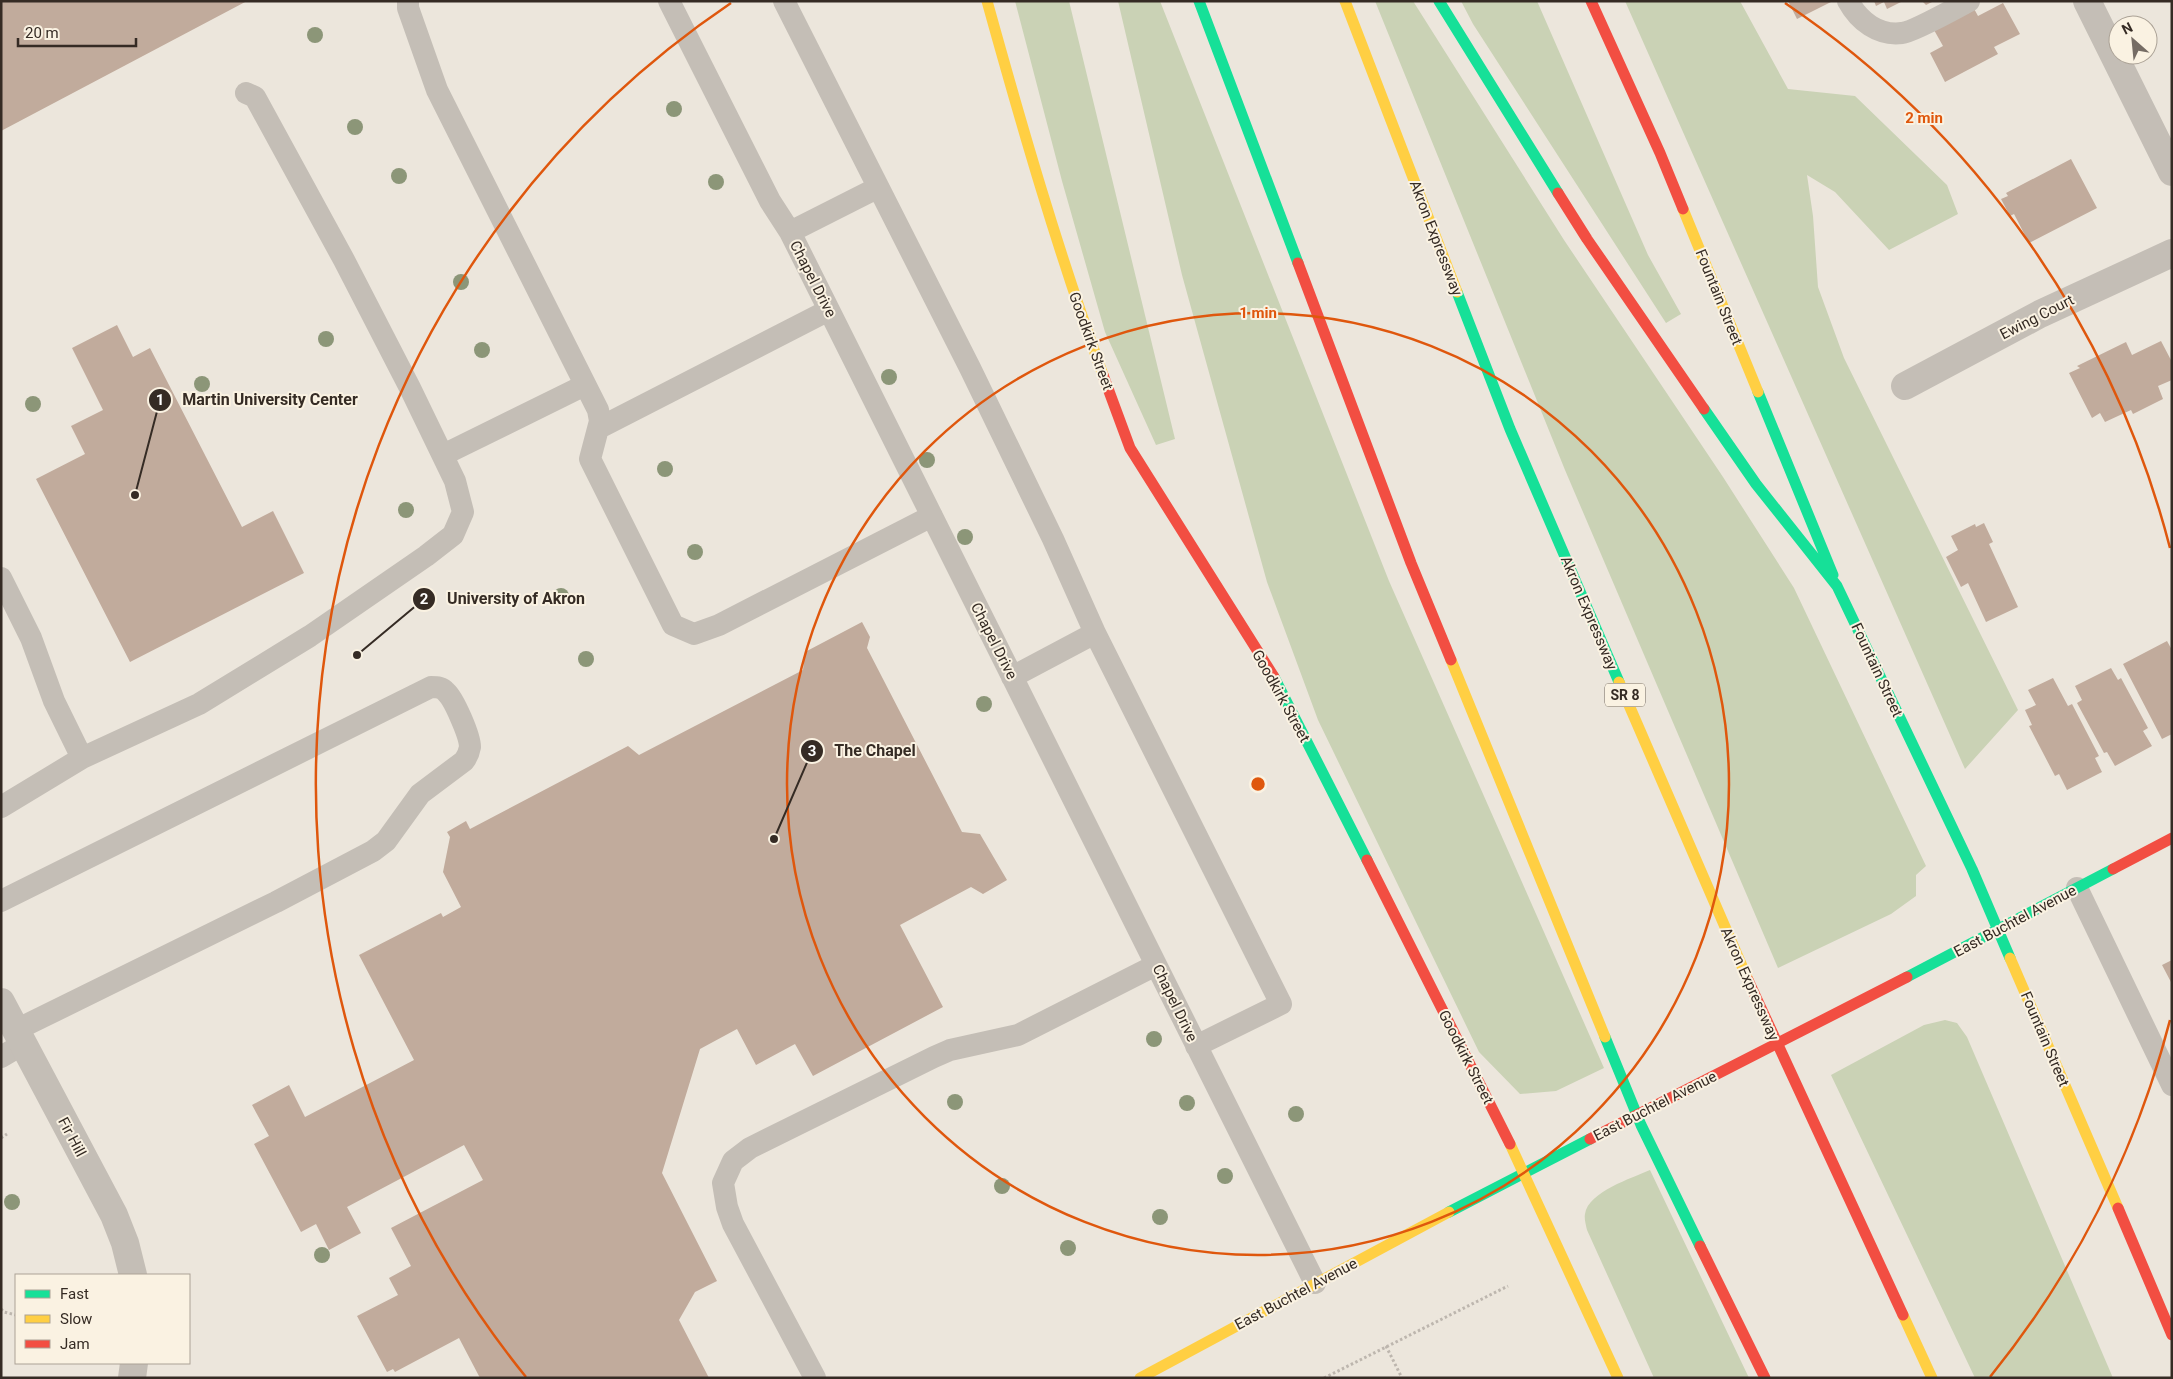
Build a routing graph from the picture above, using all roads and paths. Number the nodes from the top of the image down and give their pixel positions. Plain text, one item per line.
1 (408, 1) edge
2 (669, 1) edge
3 (784, 1) edge
4 (987, 1) edge
5 (1199, 1) edge
6 (1345, 1) edge
7 (1439, 1) edge
8 (1591, 1) edge
9 (1848, 1) edge
10 (1969, 1) edge
11 (2086, 1) edge
12 (246, 93) dead end
13 (2172, 172) edge
14 (877, 188) junction
15 (790, 232) junction
16 (2172, 254) edge
17 (829, 310) junction
18 (585, 385) junction
19 (1906, 386) dead end
20 (599, 428) junction
21 (443, 455) junction
22 (932, 516) junction
23 (1, 578) edge
24 (1837, 586) junction
25 (1095, 633) junction
26 (1012, 676) junction
27 (82, 758) junction
28 (1, 807) edge
29 (2172, 838) edge
30 (2077, 888) junction
31 (1, 901) edge
32 (1998, 929) junction
33 (1156, 965) junction
34 (1, 1002) edge
35 (14, 1044) edge
36 (1196, 1046) junction
37 (2172, 1085) edge
38 (7, 1134) dead end
39 (1, 1138) edge
40 (1525, 1173) junction
41 (133, 1274) edge
42 (1315, 1283) junction
43 (1508, 1286) dead end
44 (1, 1309) edge
45 (15, 1315) edge
46 (2172, 1336) edge
47 (1386, 1346) junction
48 (134, 1364) edge
49 (132, 1378) edge
50 (815, 1378) edge
51 (1140, 1378) edge
52 (1324, 1378) edge
53 (1402, 1378) edge
54 (1618, 1378) edge
55 (1765, 1378) edge
56 (1932, 1378) edge

1 - 18 lane
2 - 15 lane, Chapel Drive
3 - 14 lane
4 - 40 main road, Goodkirk Street
5 - 55 main road
6 - 56 main road, Akron Expressway / SR 8
7 - 24 main road
8 - 24 main road, Fountain Street
9 - 10 lane
11 - 13 street
12 - 21 lane
14 - 15 lane
14 - 25 lane
15 - 17 lane, Chapel Drive
16 - 19 street, Ewing Court
17 - 20 lane
17 - 22 lane, Chapel Drive
18 - 20 lane
18 - 21 lane
20 - 22 lane
21 - 27 lane
22 - 26 lane, Chapel Drive
23 - 27 lane
24 - 32 main road, Fountain Street
25 - 26 lane
25 - 36 lane
26 - 33 lane, Chapel Drive
27 - 28 lane
29 - 30 main road, East Buchtel Avenue
30 - 32 main road, East Buchtel Avenue
30 - 37 lane
31 - 35 lane
32 - 40 main road, East Buchtel Avenue, bridge
32 - 46 main road, Fountain Street
33 - 36 lane, Chapel Drive
33 - 50 lane
34 - 35 street, Fir Hill
35 - 41 street, Fir Hill
36 - 42 lane, Chapel Drive
38 - 39 path
40 - 42 main road, East Buchtel Avenue
40 - 54 main road, Goodkirk Street
42 - 51 main road, East Buchtel Avenue
43 - 47 path
44 - 45 path
47 - 52 path
47 - 53 path
48 - 49 street

